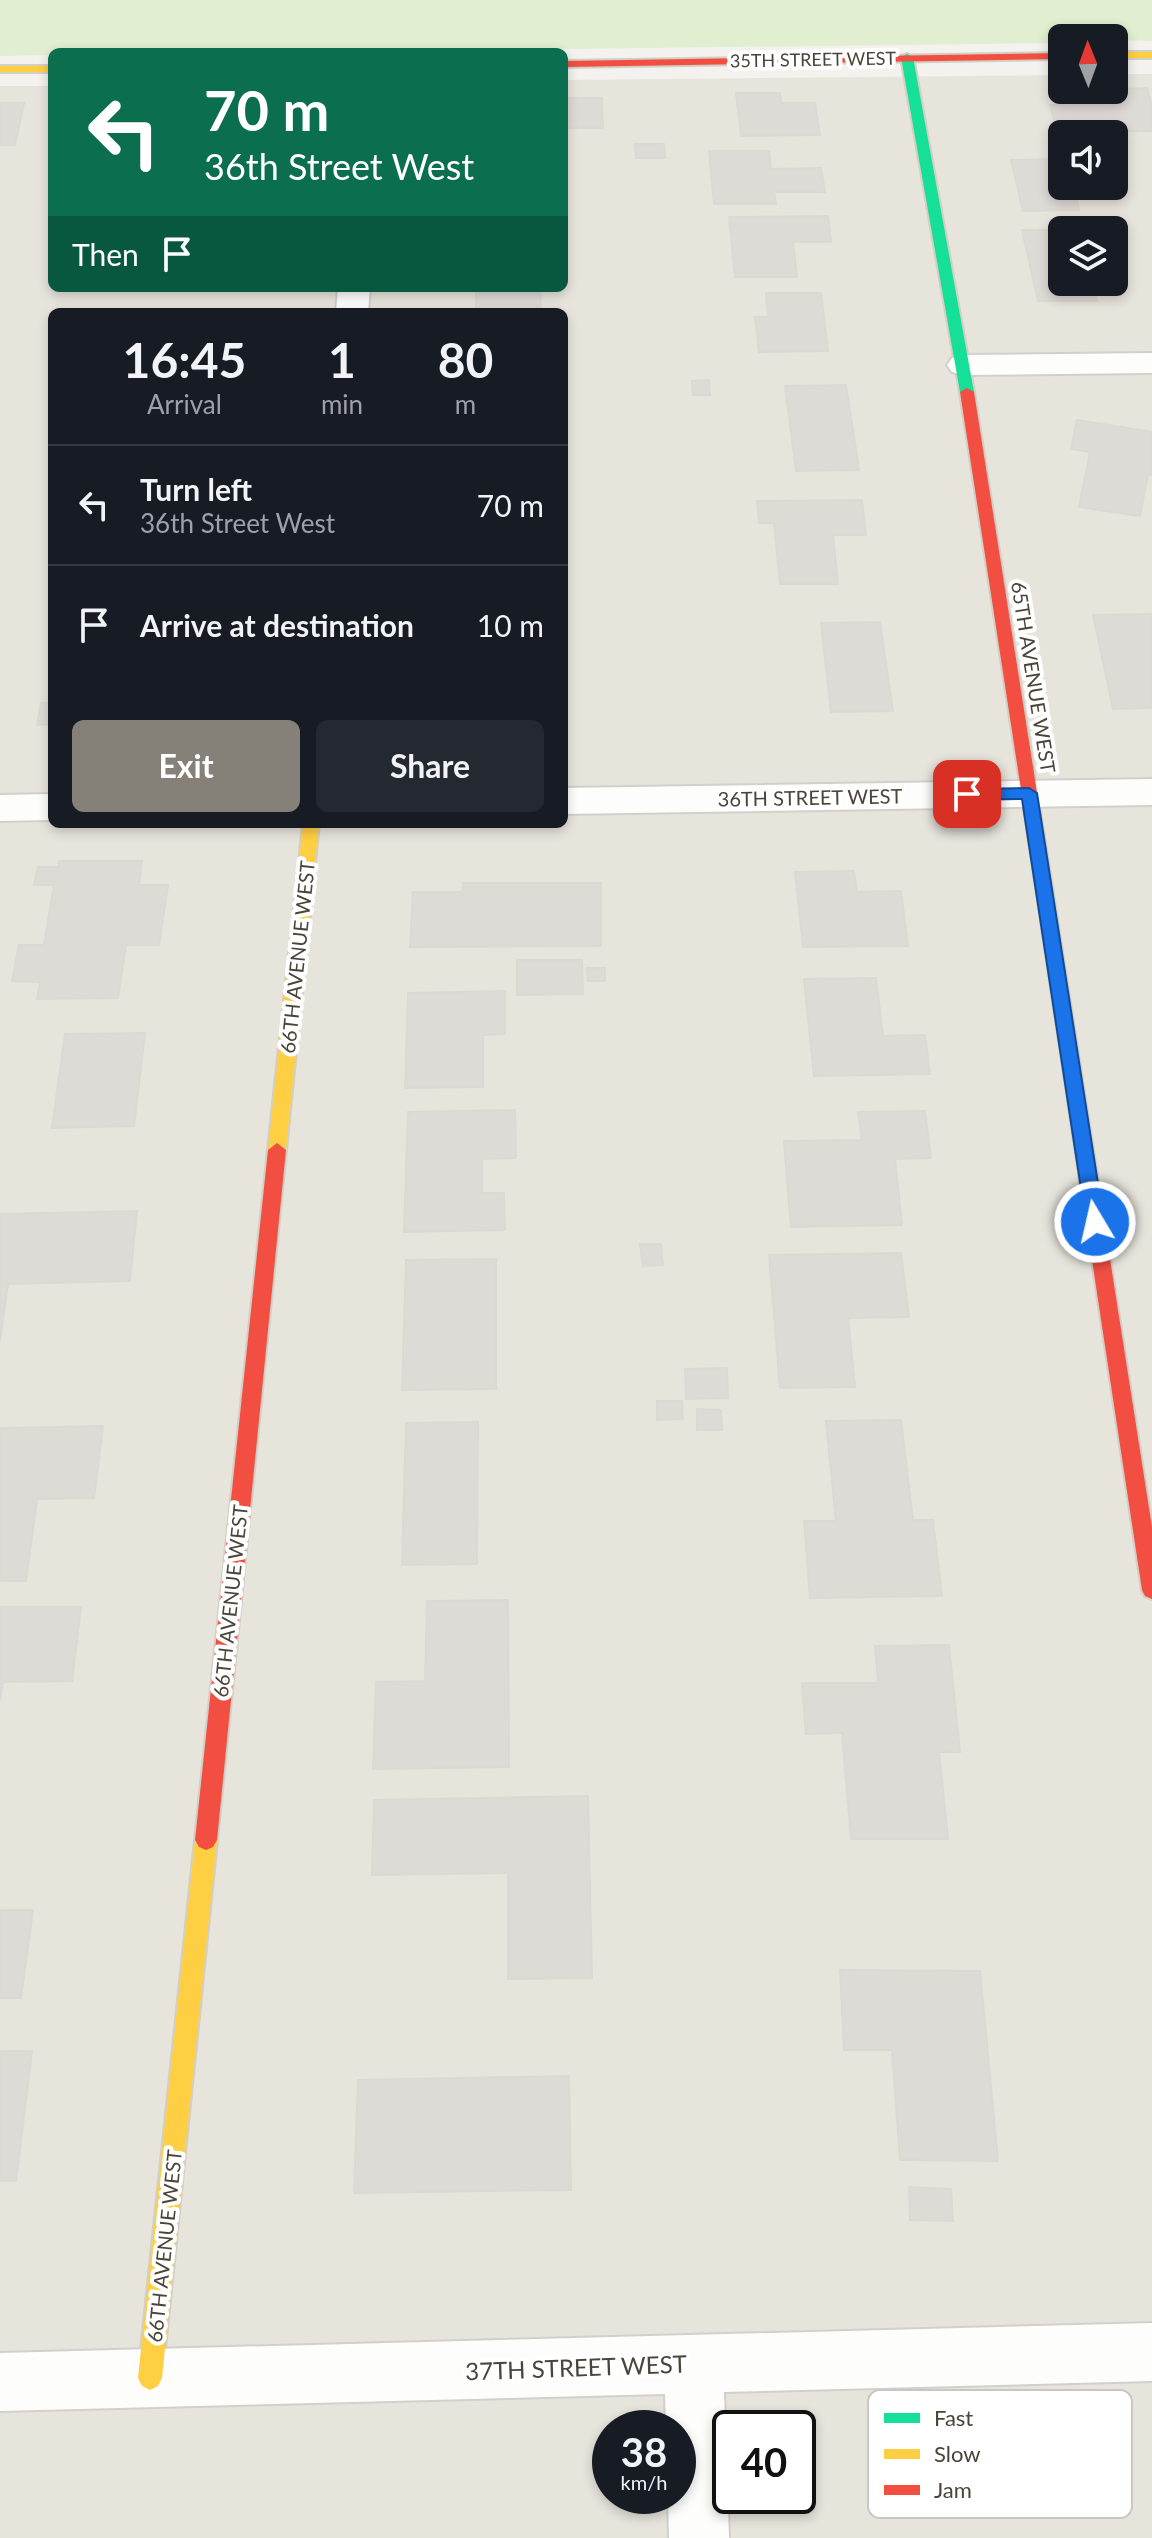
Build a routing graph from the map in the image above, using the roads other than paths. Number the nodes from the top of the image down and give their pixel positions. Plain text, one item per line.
1 (1128, 55) edge
2 (1152, 55) edge
3 (1048, 56) edge
4 (907, 57) junction
5 (568, 64) edge
6 (0, 69) edge
7 (48, 69) edge
8 (1152, 363) edge
9 (963, 365) junction
10 (1152, 792) edge
11 (1029, 793) junction
12 (568, 801) edge
13 (48, 807) edge
14 (0, 808) edge
15 (311, 828) edge
16 (1152, 1590) edge
17 (1152, 2352) edge
18 (694, 2364) junction
19 (150, 2378) junction
20 (0, 2382) edge
21 (699, 2538) edge

1 - 2 street
3 - 4 street, 35TH STREET WEST
4 - 5 street, 35TH STREET WEST
4 - 9 street, 65TH AVENUE WEST
6 - 7 street
8 - 9 street
9 - 11 street, 65TH AVENUE WEST
10 - 11 street, 36TH STREET WEST
11 - 12 street, 36TH STREET WEST
11 - 16 street, 65TH AVENUE WEST
13 - 14 street
15 - 19 street, 66TH AVENUE WEST
17 - 18 street, 37TH STREET WEST
18 - 19 street, 37TH STREET WEST
18 - 21 street
19 - 20 street, 37TH STREET WEST

